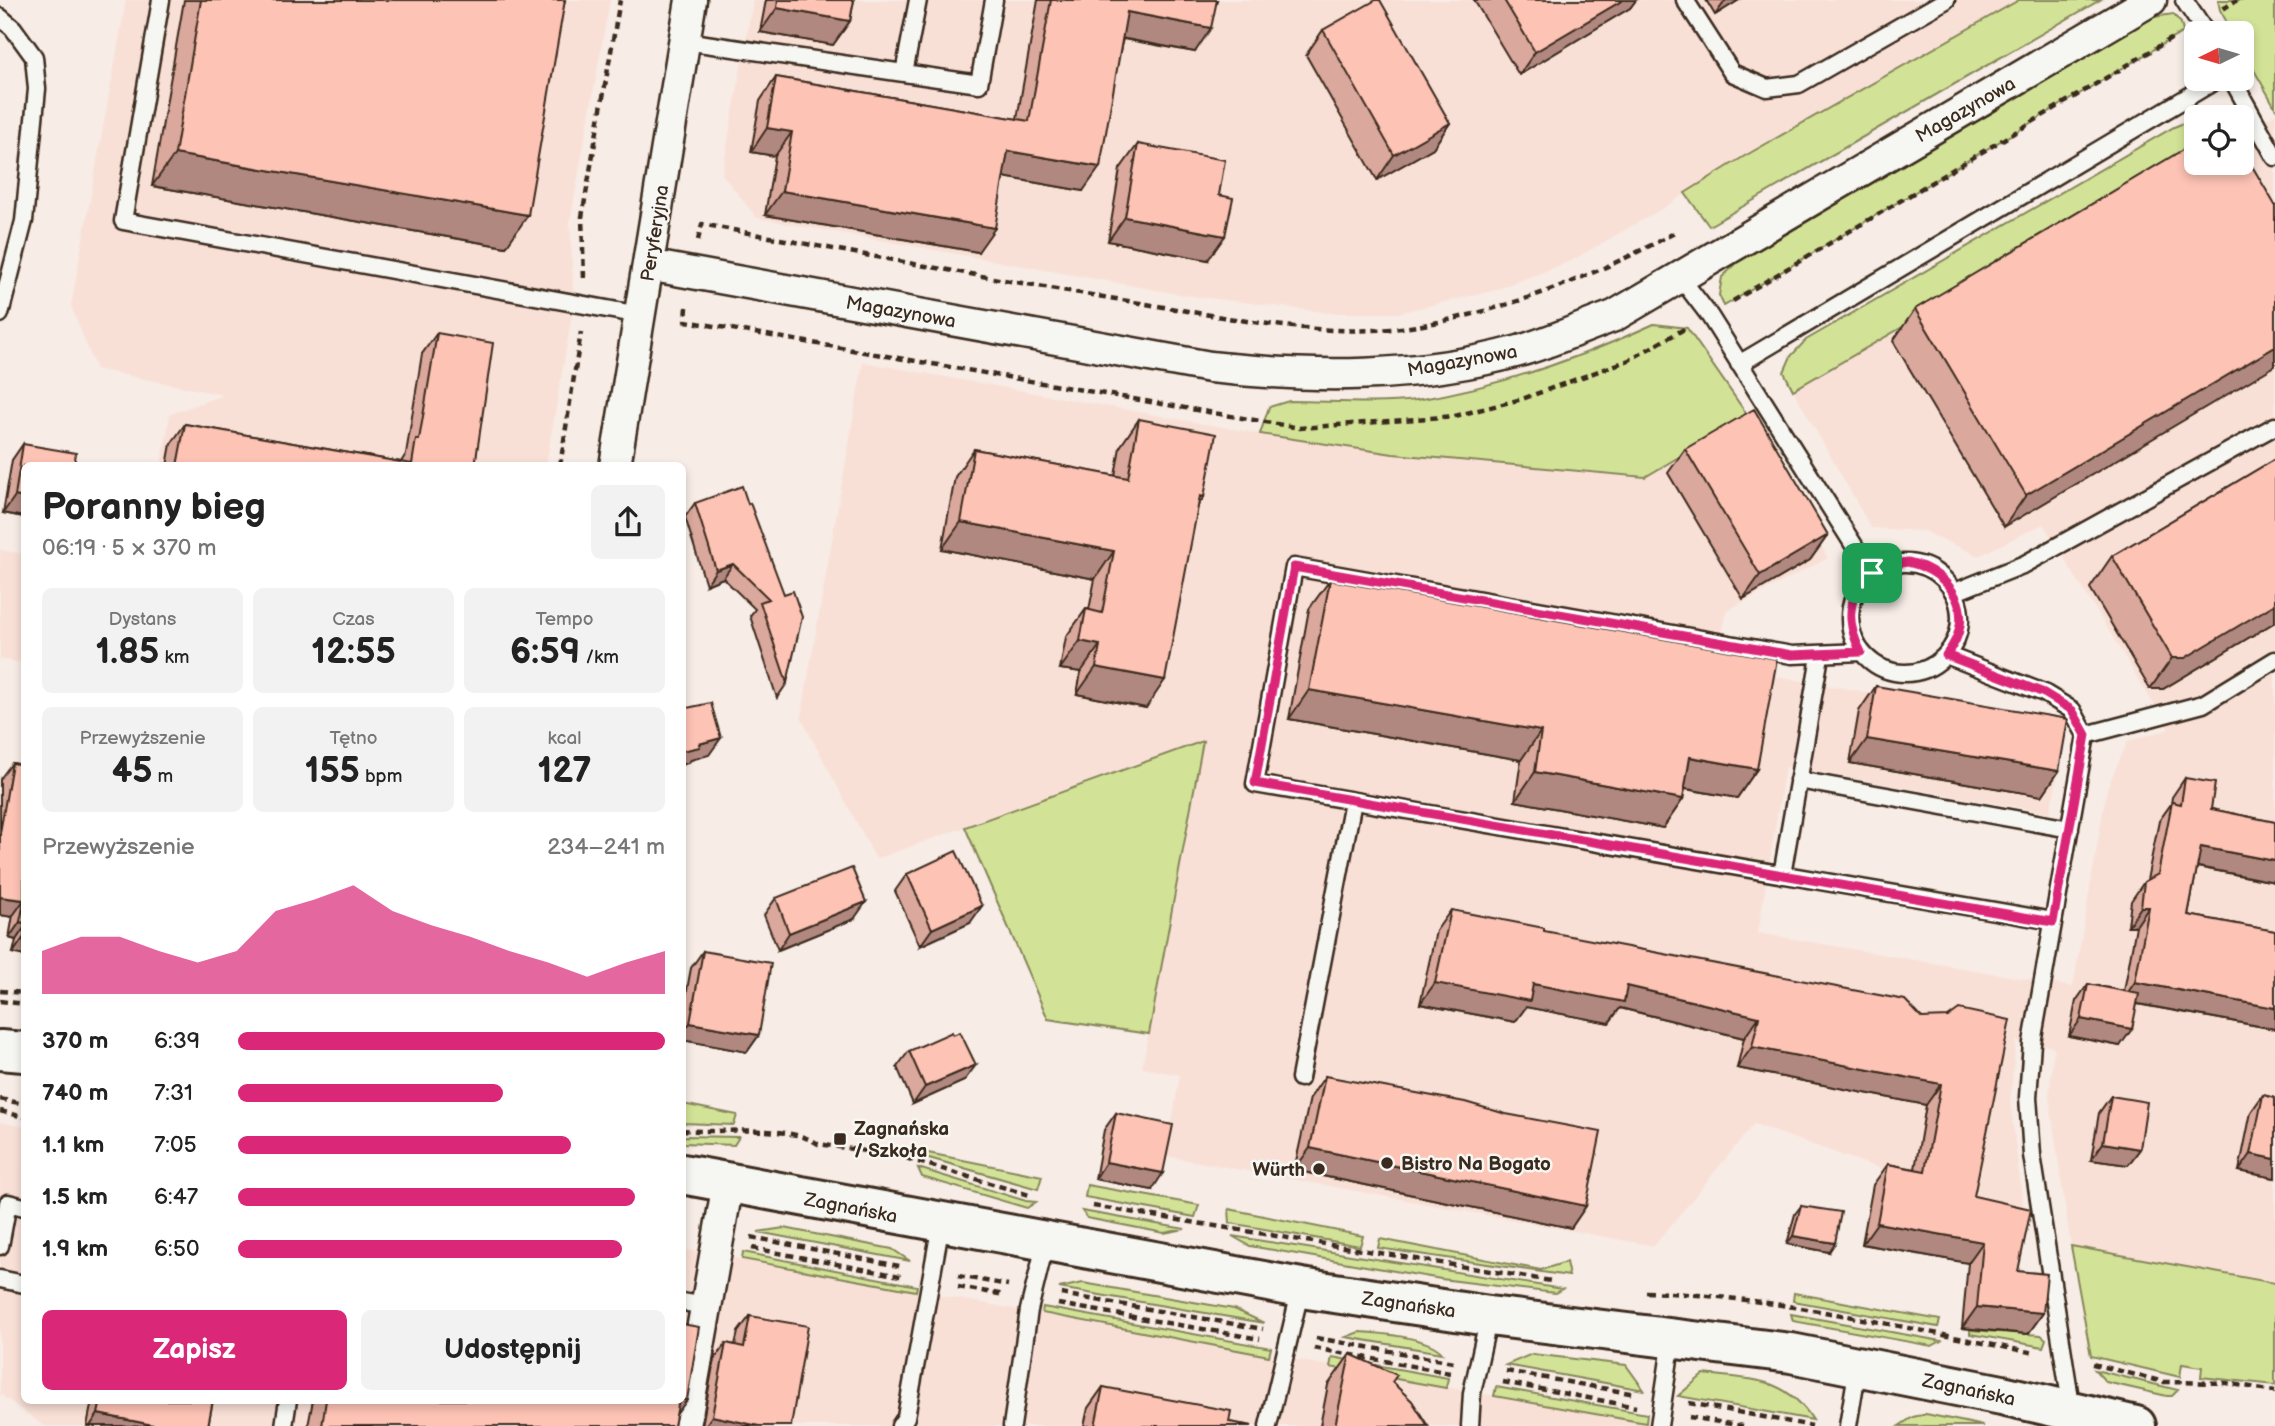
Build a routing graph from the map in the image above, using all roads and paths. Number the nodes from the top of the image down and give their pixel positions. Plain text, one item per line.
1 (161, 0) edge
2 (620, 0) edge
3 (691, 0) edge
4 (918, 0) edge
5 (994, 0) edge
6 (1685, 0) edge
7 (1946, 0) edge
8 (2151, 0) edge
9 (2184, 0) edge
10 (2237, 0) edge
11 (0, 17) edge
12 (2198, 21) edge
13 (2212, 21) edge
14 (2184, 39) edge
15 (685, 41) junction
16 (904, 73) junction
17 (2198, 91) edge
18 (2239, 91) edge
19 (2275, 157) edge
20 (702, 224) dead end
21 (1676, 232) dead end
22 (648, 265) junction
23 (1680, 277) junction
24 (585, 306) junction
25 (0, 314) edge
26 (640, 315) junction
27 (1709, 315) junction
28 (1739, 364) junction
29 (2275, 426) edge
30 (561, 462) edge
31 (616, 462) edge
32 (1872, 573) junction
33 (1955, 592) junction
34 (1861, 652) junction
35 (1946, 655) junction
36 (1820, 656) junction
37 (2275, 660) edge
38 (2086, 735) junction
39 (1798, 780) junction
40 (1353, 801) junction
41 (2070, 829) junction
42 (1782, 875) junction
43 (2053, 922) junction
44 (0, 990) edge
45 (21, 993) edge
46 (0, 1002) edge
47 (21, 1004) edge
48 (0, 1050) edge
49 (21, 1052) edge
50 (1300, 1077) dead end
51 (0, 1099) edge
52 (21, 1103) edge
53 (0, 1111) edge
54 (21, 1116) edge
55 (686, 1130) edge
56 (686, 1175) edge
57 (728, 1183) junction
58 (1042, 1197) dead end
59 (1081, 1204) dead end
60 (21, 1206) edge
61 (942, 1224) junction
62 (718, 1236) junction
63 (1046, 1241) junction
64 (0, 1246) edge
65 (932, 1277) junction
66 (0, 1279) edge
67 (1554, 1281) dead end
68 (21, 1283) edge
69 (1301, 1288) junction
70 (1640, 1292) dead end
71 (1032, 1295) junction
72 (694, 1304) edge
73 (1489, 1315) junction
74 (1288, 1339) junction
75 (1672, 1339) junction
76 (2038, 1353) dead end
77 (2093, 1364) dead end
78 (1858, 1366) junction
79 (1477, 1372) junction
80 (2275, 1391) edge
81 (287, 1404) edge
82 (2072, 1411) junction
83 (1661, 1412) edge
84 (284, 1426) edge
85 (685, 1426) edge
86 (900, 1426) edge
87 (1012, 1426) edge
88 (1268, 1426) edge
89 (1470, 1426) edge
90 (1742, 1426) edge
91 (1812, 1426) edge
92 (1848, 1426) edge
93 (2136, 1426) edge

1 - 24 lane
2 - 24 path
3 - 15 street, Peryferyjna
4 - 16 lane
5 - 16 lane
6 - 7 lane
8 - 23 street, Magazynowa
9 - 12 lane
10 - 13 path
11 - 25 lane
14 - 27 path
15 - 16 lane
15 - 22 street, Peryferyjna
17 - 28 lane
18 - 19 lane
20 - 21 path
22 - 23 street, Magazynowa
22 - 26 street, Peryferyjna
23 - 27 lane
24 - 26 lane
24 - 30 path
26 - 31 street, Peryferyjna
27 - 28 lane
28 - 32 lane
29 - 33 lane
32 - 33 lane
32 - 34 lane
33 - 35 lane
34 - 35 lane
34 - 36 lane
35 - 38 lane
36 - 39 lane
36 - 40 lane
37 - 38 lane
38 - 41 lane
39 - 41 lane
39 - 42 lane
40 - 42 lane
40 - 50 lane
41 - 43 lane
42 - 43 lane
43 - 82 lane
44 - 45 path
46 - 47 path
48 - 49 street
51 - 52 path
53 - 54 path
55 - 58 path
56 - 57 street, Zagnańska
57 - 61 street, Zagnańska
57 - 62 street
59 - 67 path
60 - 64 lane
61 - 63 street, Zagnańska
61 - 65 lane
62 - 65 path
62 - 65 path
62 - 72 street
63 - 69 street, Zagnańska
63 - 71 lane
65 - 71 path
65 - 71 path
65 - 86 lane
66 - 68 lane
69 - 73 street, Zagnańska
69 - 74 lane
70 - 76 path
71 - 74 path
71 - 74 path
71 - 87 lane
72 - 85 street
73 - 75 street, Zagnańska
73 - 79 lane
74 - 79 path
74 - 79 path
74 - 88 lane
75 - 78 street, Zagnańska
75 - 83 lane
77 - 80 path
78 - 82 street, Zagnańska
78 - 92 lane
79 - 83 path
79 - 83 path
79 - 89 lane
81 - 84 lane
82 - 93 street, Zagnańska
83 - 90 path
83 - 91 path

